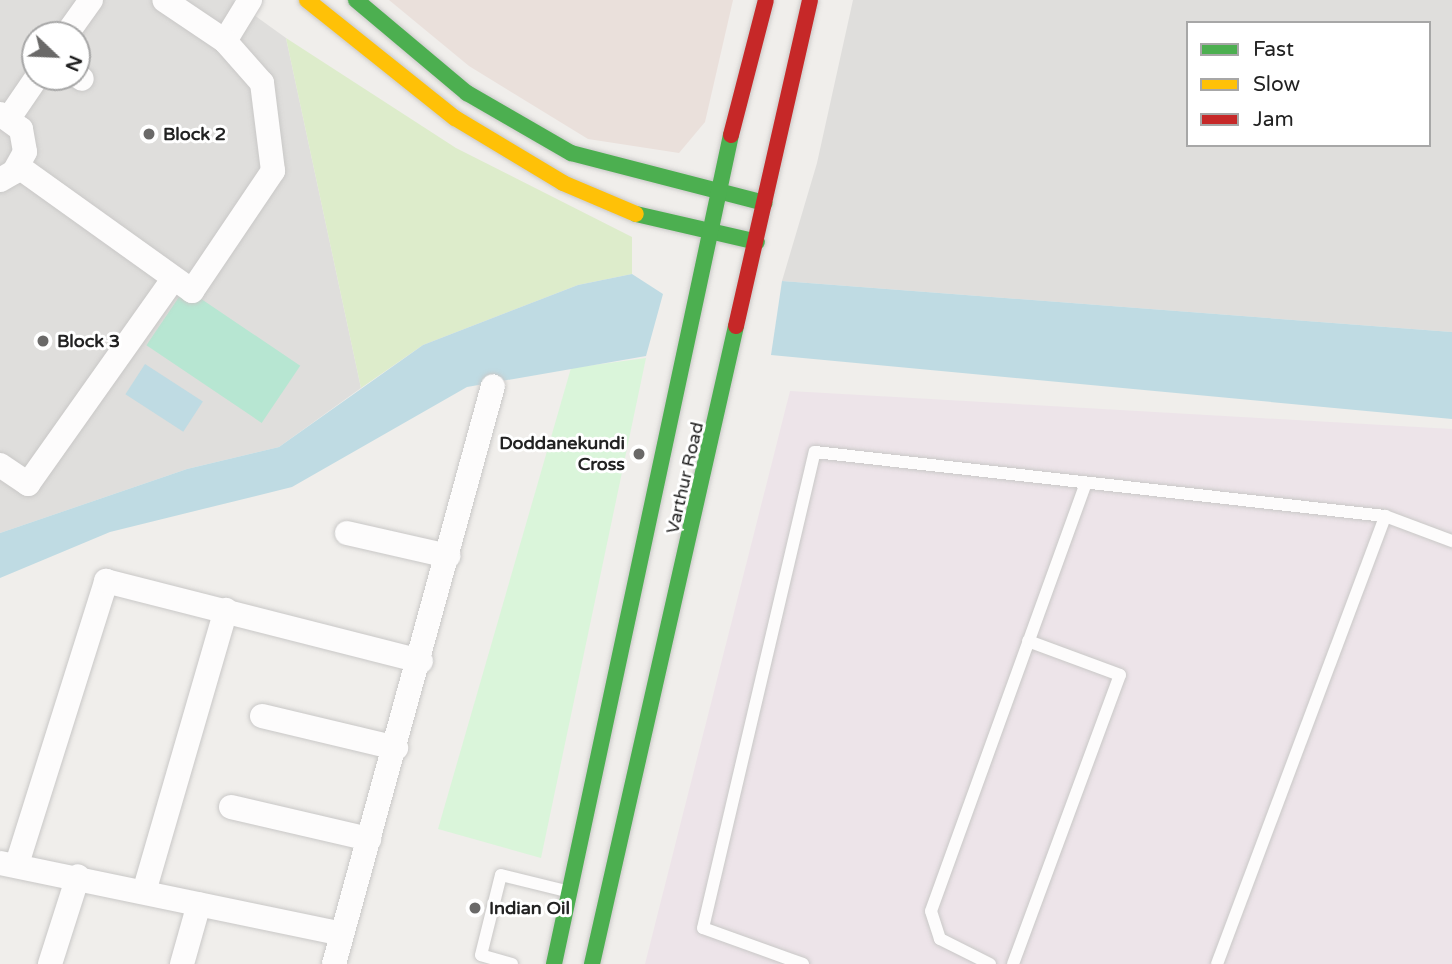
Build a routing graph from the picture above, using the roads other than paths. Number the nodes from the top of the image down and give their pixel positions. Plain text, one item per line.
1 (91, 0) edge
2 (164, 0) edge
3 (250, 0) edge
4 (307, 0) edge
5 (356, 0) edge
6 (766, 0) edge
7 (810, 0) edge
8 (76, 21) edge
9 (225, 41) junction
10 (26, 91) edge
11 (5, 116) edge
12 (9, 173) edge
13 (716, 191) junction
14 (765, 203) junction
15 (709, 230) junction
16 (757, 242) junction
17 (174, 278) junction
18 (493, 386) dead end
19 (0, 465) edge
20 (1085, 485) junction
21 (1385, 516) junction
22 (347, 533) dead end
23 (1452, 541) edge
24 (448, 556) junction
25 (226, 610) junction
26 (1028, 641) junction
27 (421, 661) junction
28 (262, 716) dead end
29 (396, 748) junction
30 (231, 807) dead end
31 (369, 838) junction
32 (8, 864) edge
33 (78, 876) junction
34 (144, 892) junction
35 (570, 892) junction
36 (199, 904) junction
37 (342, 934) junction
38 (50, 964) edge
39 (182, 964) edge
40 (334, 964) edge
41 (512, 964) edge
42 (554, 964) edge
43 (592, 964) edge
44 (803, 964) edge
45 (990, 964) edge
46 (1013, 964) edge
47 (1217, 964) edge

1 - 8 street
2 - 9 street
3 - 9 street
4 - 15 main road
5 - 13 main road
6 - 13 main road, Varthur Road
7 - 14 main road, Varthur Road
9 - 17 street
10 - 11 street
11 - 12 street
12 - 17 street
13 - 14 main road
13 - 15 main road, Varthur Road
14 - 16 main road, Varthur Road
15 - 16 main road
15 - 35 main road, Varthur Road
16 - 43 main road, Varthur Road
17 - 19 street
18 - 24 street
20 - 21 lane
20 - 26 lane
20 - 44 lane
21 - 23 lane
21 - 47 lane
22 - 24 street
24 - 27 street
25 - 27 street
25 - 32 street
25 - 34 street
26 - 45 lane
26 - 46 lane
27 - 29 street
28 - 29 street
29 - 31 street
30 - 31 street
31 - 37 street
32 - 33 street
33 - 34 street
33 - 38 street
34 - 36 street
35 - 41 lane
35 - 42 main road, Varthur Road
36 - 37 street
36 - 39 street
37 - 40 street

